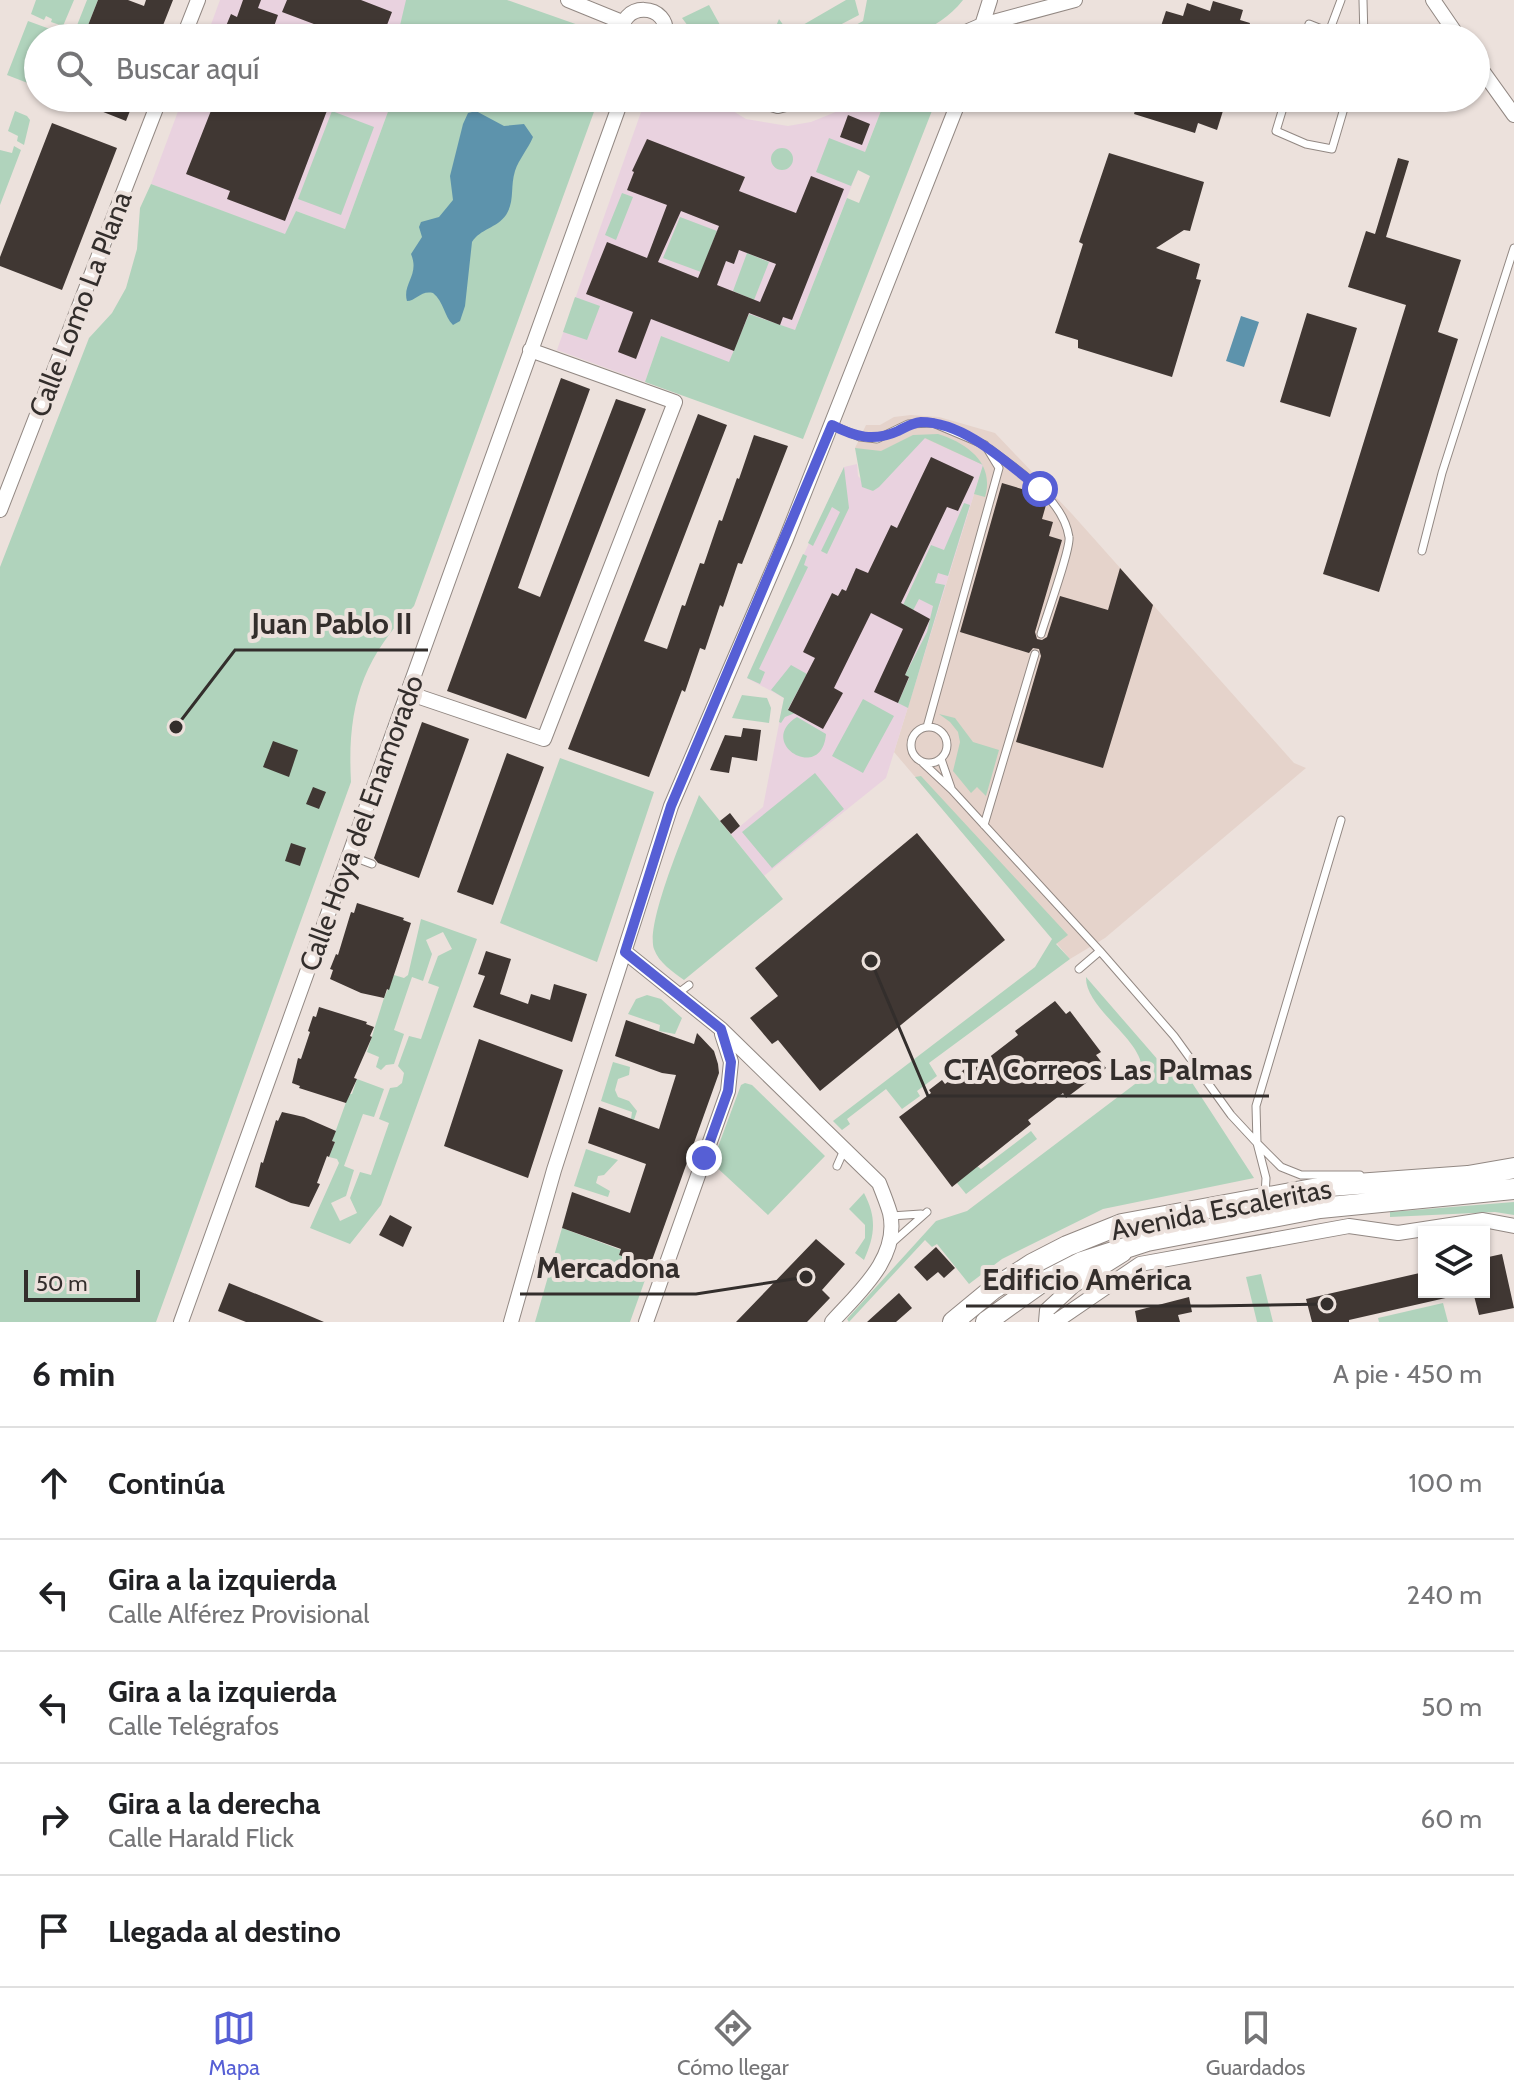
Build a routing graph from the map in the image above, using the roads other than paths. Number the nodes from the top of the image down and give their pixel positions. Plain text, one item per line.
1 (198, 0) edge
2 (568, 0) edge
3 (990, 0) edge
4 (1075, 0) edge
5 (1341, 0) edge
6 (1363, 0) edge
7 (1432, 2) edge
8 (651, 5) edge
9 (622, 22) joint
10 (189, 24) edge
11 (665, 24) edge
12 (982, 24) edge
13 (1004, 24) edge
14 (1332, 24) edge
15 (1364, 24) edge
16 (1448, 24) edge
17 (1490, 82) edge
18 (155, 112) edge
19 (617, 112) edge
20 (955, 112) edge
21 (1282, 112) edge
22 (1343, 112) edge
23 (1514, 115) edge
24 (1514, 248) edge
25 (530, 350) junction
26 (832, 425) junction
27 (985, 445) junction
28 (1009, 464) junction
29 (999, 468) junction
30 (0, 510) edge
31 (1422, 551) dead end
32 (1041, 634) dead end
33 (1035, 654) dead end
34 (408, 693) junction
35 (927, 727) junction
36 (941, 759) junction
37 (923, 763) junction
38 (952, 790) junction
39 (1341, 820) dead end
40 (984, 825) junction
41 (348, 855) junction
42 (372, 864) dead end
43 (1100, 951) junction
44 (625, 952) junction
45 (1079, 969) dead end
46 (721, 1029) junction
47 (1257, 1143) junction
48 (844, 1149) junction
49 (837, 1166) dead end
50 (1514, 1168) edge
51 (1422, 1179) junction
52 (1514, 1189) edge
53 (1265, 1196) junction
54 (1364, 1203) junction
55 (891, 1216) junction
56 (1514, 1226) edge
57 (1398, 1233) junction
58 (1147, 1241) junction
59 (889, 1246) junction
60 (653, 1313) edge
61 (181, 1322) edge
62 (511, 1322) edge
63 (832, 1322) edge
64 (953, 1322) edge
65 (986, 1322) edge
66 (1046, 1322) edge
67 (1055, 1322) edge

1 - 10 street
2 - 9 street
3 - 12 street
4 - 13 street
5 - 14 lane
6 - 15 lane
7 - 16 street
8 - 9 street
8 - 11 street
17 - 23 street
18 - 30 street, Calle Lomo La Plana
19 - 25 street, Calle Hoya del Enamorado
20 - 26 street
21 - 22 lane
24 - 31 lane
25 - 34 street, Calle Hoya del Enamorado
25 - 34 street
26 - 27 lane
26 - 44 street
27 - 28 lane
27 - 29 lane
28 - 29 lane
28 - 32 lane
29 - 35 lane
33 - 40 lane
34 - 41 street, Calle Hoya del Enamorado
35 - 36 lane
35 - 37 lane
36 - 37 lane
36 - 38 lane
37 - 38 lane
38 - 40 lane
39 - 47 lane
40 - 43 lane
41 - 42 lane
41 - 61 street, Calle Hoya del Enamorado
43 - 45 lane
43 - 47 lane
44 - 46 street
44 - 62 street
46 - 48 street
46 - 60 street
47 - 51 lane
47 - 53 lane
48 - 49 lane
48 - 55 street
50 - 51 street, Avenida Escaleritas
51 - 53 street, Avenida Escaleritas
52 - 54 street, Avenida Escaleritas
53 - 64 street, Avenida Escaleritas
54 - 57 street
54 - 58 street, Avenida Escaleritas
55 - 59 street
55 - 59 lane
56 - 57 street
57 - 67 street
58 - 65 street, Avenida Escaleritas
58 - 66 street
59 - 63 street

